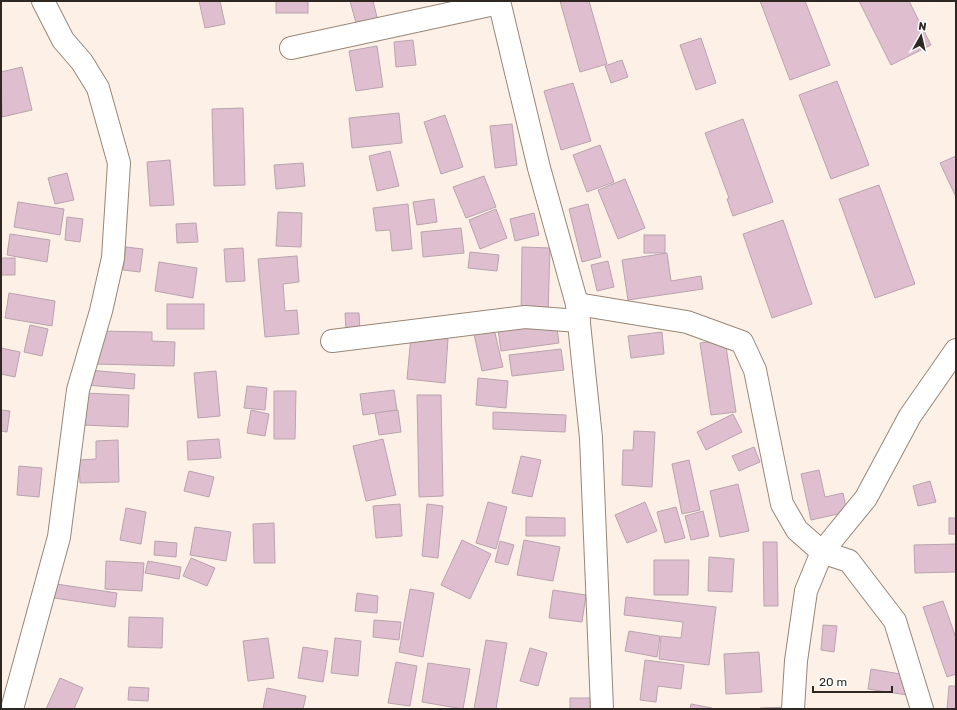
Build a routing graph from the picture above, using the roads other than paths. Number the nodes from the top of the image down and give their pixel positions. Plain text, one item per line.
1 (43, 1) edge
2 (499, 2) edge
3 (291, 48) dead end
4 (578, 312) junction
5 (332, 341) dead end
6 (956, 350) edge
7 (822, 552) junction
8 (12, 709) edge
9 (602, 709) edge
10 (793, 709) edge
11 (922, 709) edge

1 - 8 street
2 - 3 street
2 - 4 street
4 - 5 street
4 - 7 street
4 - 9 street
6 - 7 street
7 - 10 street
7 - 11 street

